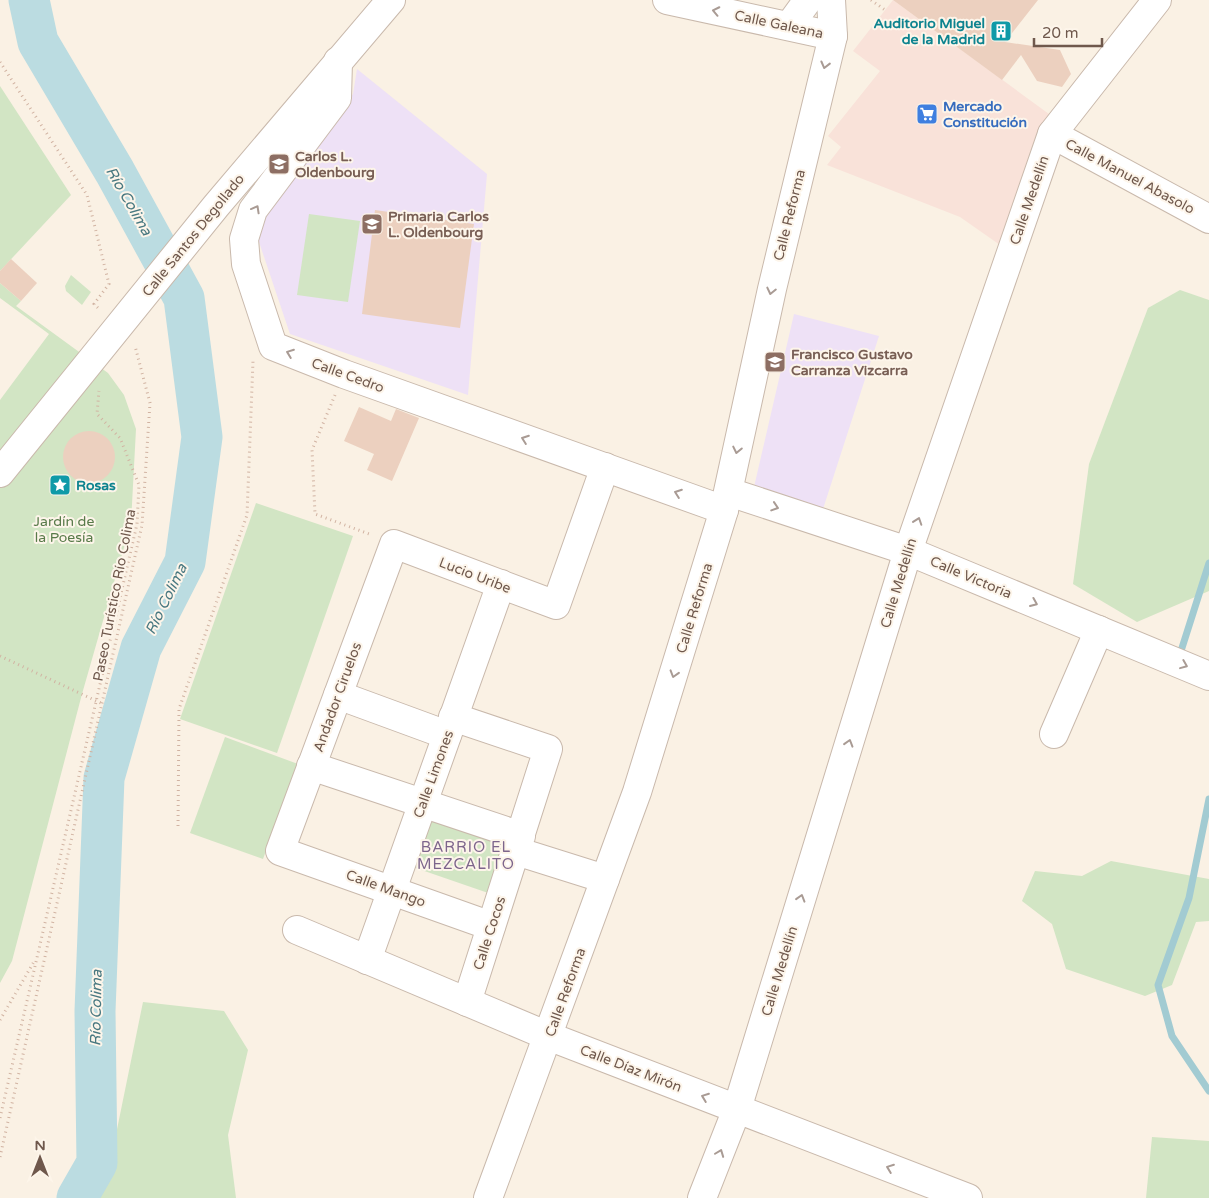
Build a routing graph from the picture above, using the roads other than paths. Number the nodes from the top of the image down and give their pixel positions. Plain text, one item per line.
1 (391, 0) edge
2 (667, 0) edge
3 (808, 0) edge
4 (831, 0) edge
5 (1157, 0) edge
6 (789, 26) junction
7 (832, 36) junction
8 (338, 61) junction
9 (1052, 134) junction
10 (1209, 219) edge
11 (605, 467) junction
12 (0, 474) edge
13 (726, 501) junction
14 (394, 544) joint
15 (908, 551) junction
16 (501, 584) junction
17 (1098, 630) junction
18 (1209, 676) edge
19 (338, 695) junction
20 (450, 726) junction
21 (1054, 734) dead end
22 (311, 766) junction
23 (423, 804) junction
24 (518, 844) junction
25 (280, 850) joint
26 (605, 879) junction
27 (392, 891) junction
28 (492, 926) junction
29 (297, 930) dead end
30 (367, 960) junction
31 (467, 1002) junction
32 (548, 1036) junction
33 (737, 1109) junction
34 (913, 1188) edge
35 (488, 1198) edge
36 (702, 1198) edge
37 (968, 1198) edge

1 - 8 street, Calle Santos Degollado
6 -> 2 street, Calle Galeana
3 - 6 street
4 - 7 street, Calle Reforma
5 - 9 street, Calle Medellín
6 - 7 street, Calle Galeana
7 -> 13 street, Calle Reforma
11 -> 8 street, Calle Cedro
8 - 12 street, Calle Santos Degollado
9 - 10 street, Calle Manuel Abasolo
15 -> 9 street, Calle Medellín
13 -> 11 street, Calle Cedro
11 - 16 street, Lucio Uribe
13 -> 15 street, Calle Victoria
13 -> 26 street, Calle Reforma
14 - 16 street, Lucio Uribe
14 - 19 street, Andador Ciruelos
15 -> 17 street, Calle Victoria
33 -> 15 street, Calle Medellín
16 - 20 street, Calle Limones
17 -> 18 street, Calle Victoria
17 - 21 street
19 - 20 street
19 - 22 street, Andador Ciruelos
20 - 23 street, Calle Limones
20 - 24 street, Calle Cocos
22 - 23 street
22 - 25 street, Andador Ciruelos
23 - 24 street
23 - 27 street, Calle Limones
24 - 26 street
24 - 28 street, Calle Cocos
25 - 27 street, Calle Mango
26 - 32 street, Calle Reforma
27 - 28 street, Calle Mango
27 - 30 street, Calle Limones
28 - 31 street, Calle Cocos
29 - 30 street, Calle Díaz Mirón
30 - 31 street, Calle Díaz Mirón
31 - 32 street, Calle Díaz Mirón
33 -> 32 street, Calle Díaz Mirón
32 - 35 street, Calle Reforma
34 -> 33 street, Calle Díaz Mirón
36 -> 33 street, Calle Medellín
34 - 37 street, Calle Díaz Mirón

